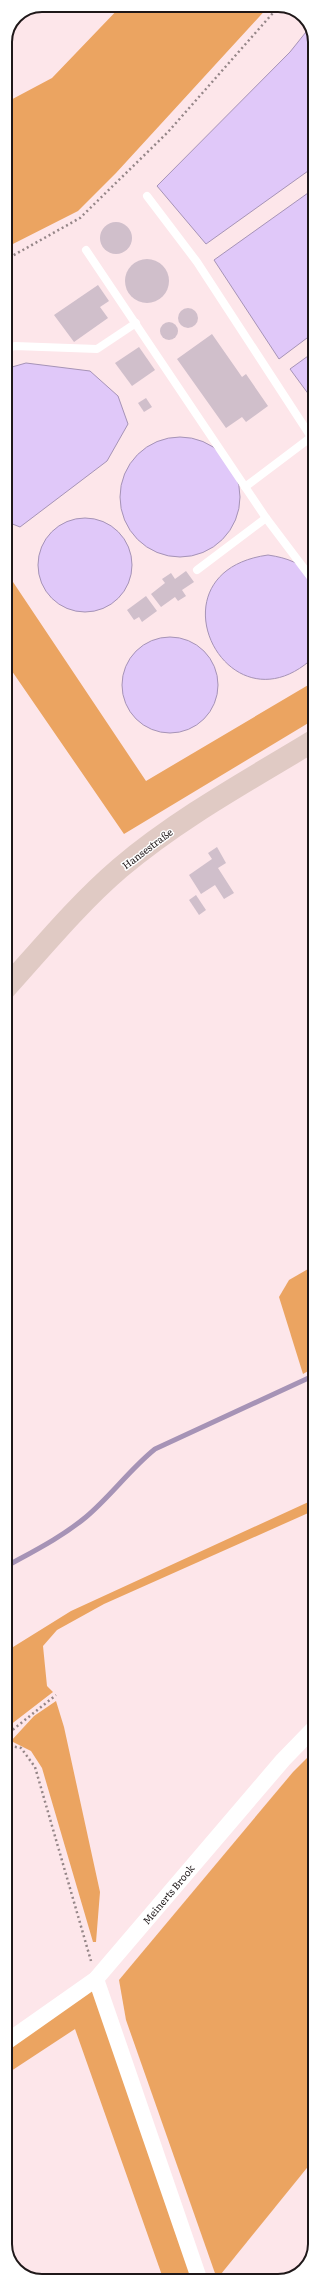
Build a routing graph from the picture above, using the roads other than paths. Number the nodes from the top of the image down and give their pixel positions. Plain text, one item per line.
1 (147, 196) dead end
2 (86, 250) dead end
3 (136, 323) junction
4 (12, 347) edge
5 (308, 432) edge
6 (308, 443) edge
7 (245, 487) junction
8 (266, 518) junction
9 (197, 570) dead end
10 (308, 574) edge
11 (308, 744) edge
12 (12, 993) edge
13 (308, 1734) edge
14 (96, 1979) junction
15 (12, 2038) edge
16 (198, 2274) edge

1 - 5 lane
2 - 3 lane
3 - 4 lane
3 - 7 lane
6 - 7 lane
7 - 8 lane
8 - 9 lane
8 - 10 lane
11 - 12 street, Hansestraße
13 - 14 street, Meinerts Brook
14 - 15 street, Meinerts Brook
14 - 16 street

